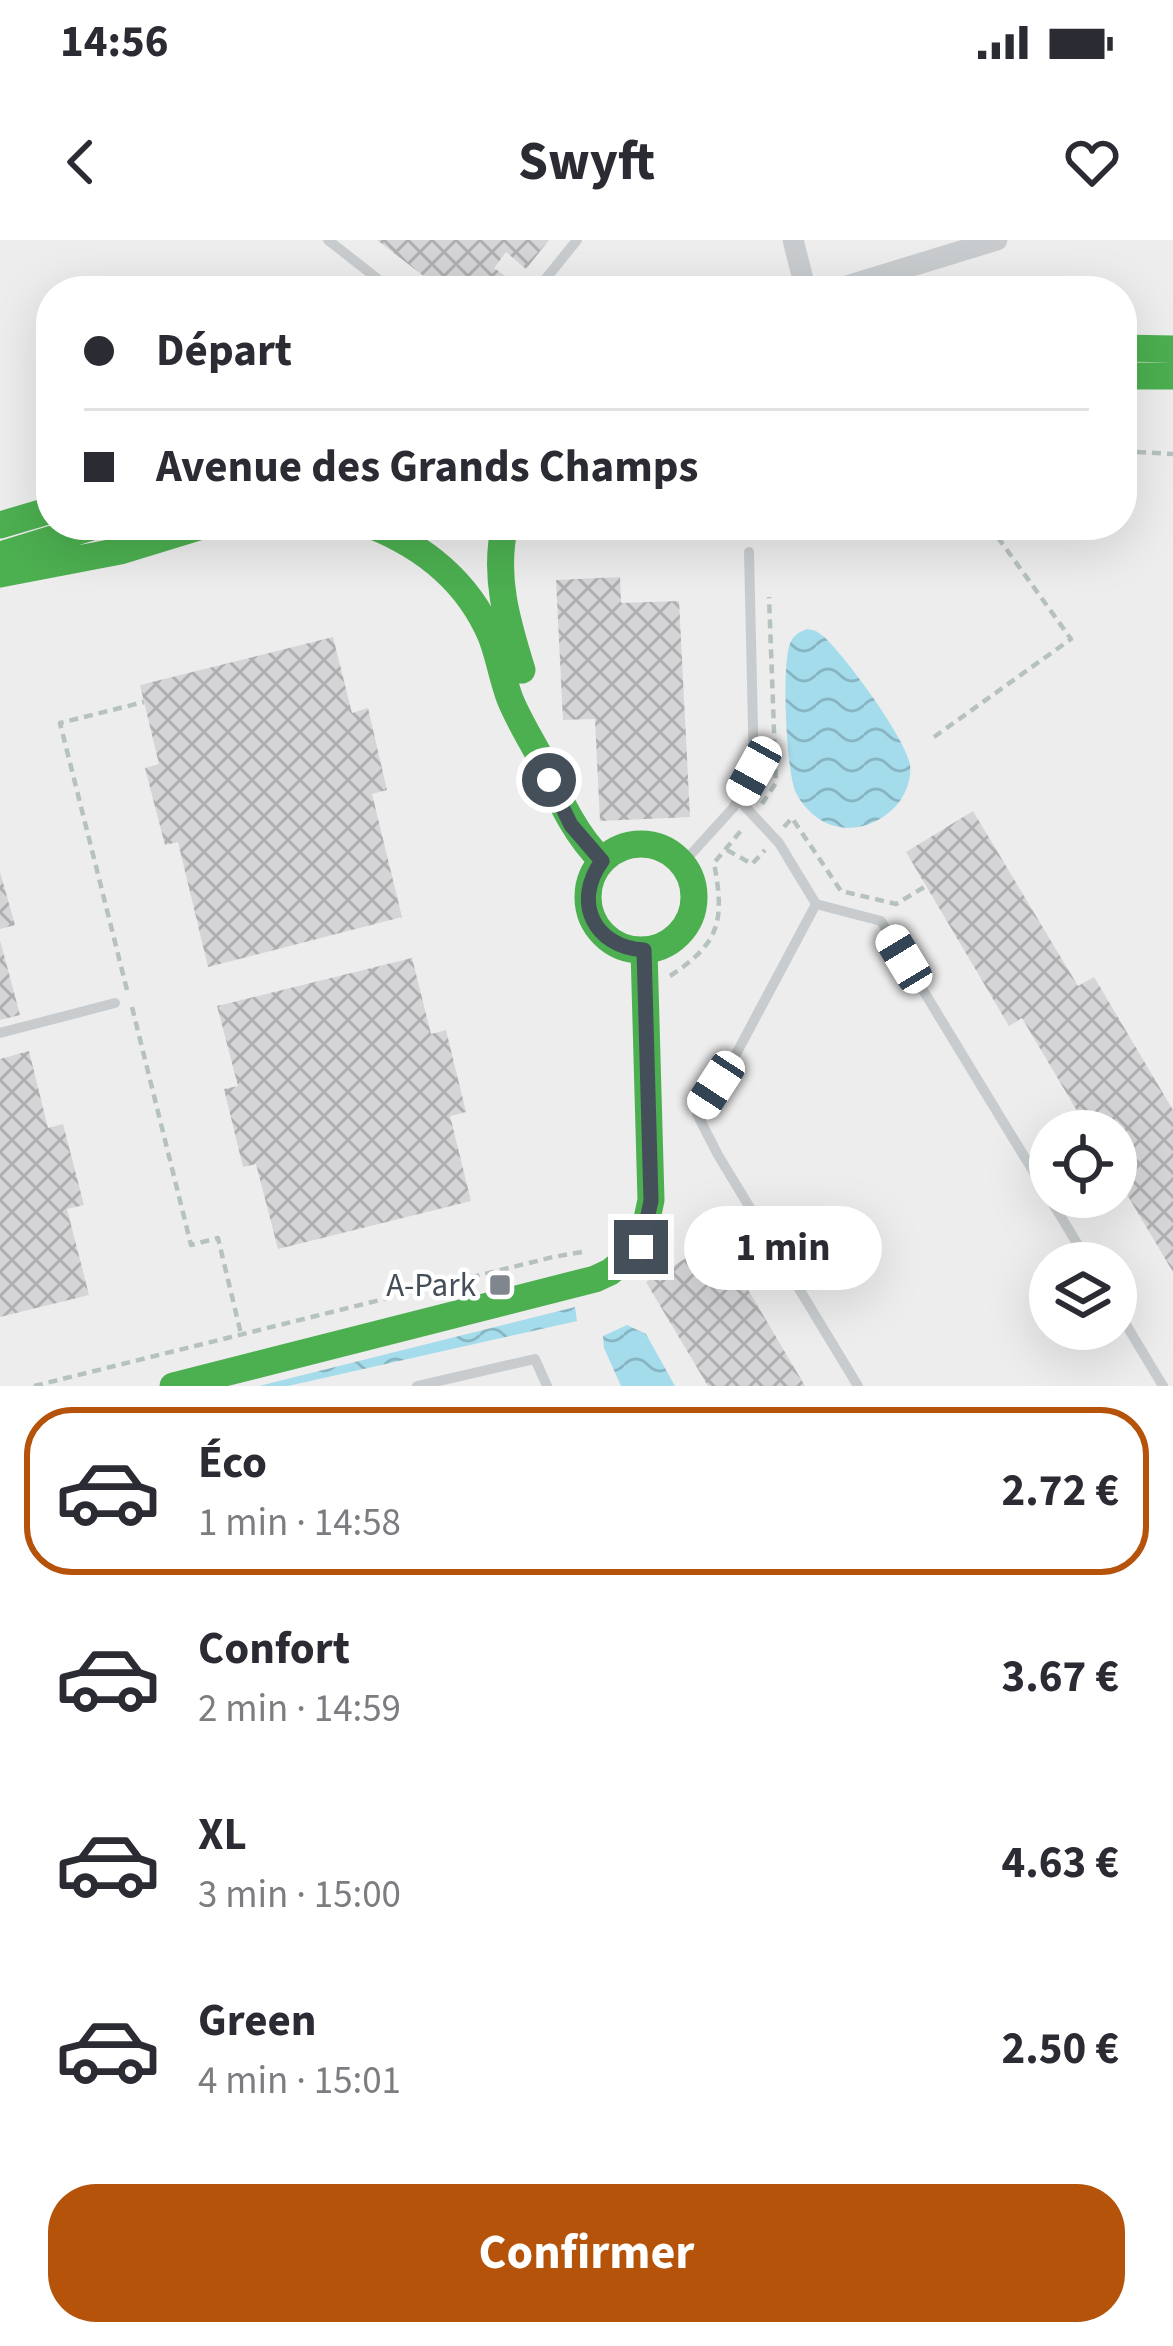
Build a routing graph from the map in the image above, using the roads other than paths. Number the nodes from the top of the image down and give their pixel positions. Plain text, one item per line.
1 (328, 240) edge
2 (577, 240) edge
3 (793, 240) edge
4 (997, 240) edge
5 (373, 276) edge
6 (548, 276) edge
7 (802, 276) edge
8 (879, 276) edge
9 (1137, 349) edge
10 (1173, 349) edge
11 (1137, 376) edge
12 (1173, 376) edge
13 (36, 514) edge
14 (0, 525) edge
15 (49, 540) edge
16 (156, 540) edge
17 (406, 540) edge
18 (502, 540) edge
19 (749, 552) dead end
20 (0, 555) edge
21 (0, 574) edge
22 (537, 752) junction
23 (738, 799) junction
24 (602, 861) junction
25 (682, 864) junction
26 (816, 904) junction
27 (644, 950) junction
28 (115, 1003) dead end
29 (0, 1033) edge
30 (1076, 1242) edge
31 (1137, 1343) edge
32 (173, 1386) edge
33 (417, 1386) edge
34 (547, 1386) edge
35 (858, 1386) edge
36 (1163, 1386) edge

1 - 5 lane
2 - 6 lane
3 - 7 street
4 - 8 street
9 - 10 main road
11 - 12 main road
13 - 14 main road
15 - 20 main road
16 - 21 main road
17 - 22 main road
18 - 22 main road
19 - 23 lane
22 - 24 main road
23 - 25 lane
23 - 26 lane
24 - 25 main road
24 - 27 main road
25 - 27 main road
26 - 30 lane
26 - 35 lane
27 - 32 main road
28 - 29 lane
31 - 36 lane
33 - 34 lane

